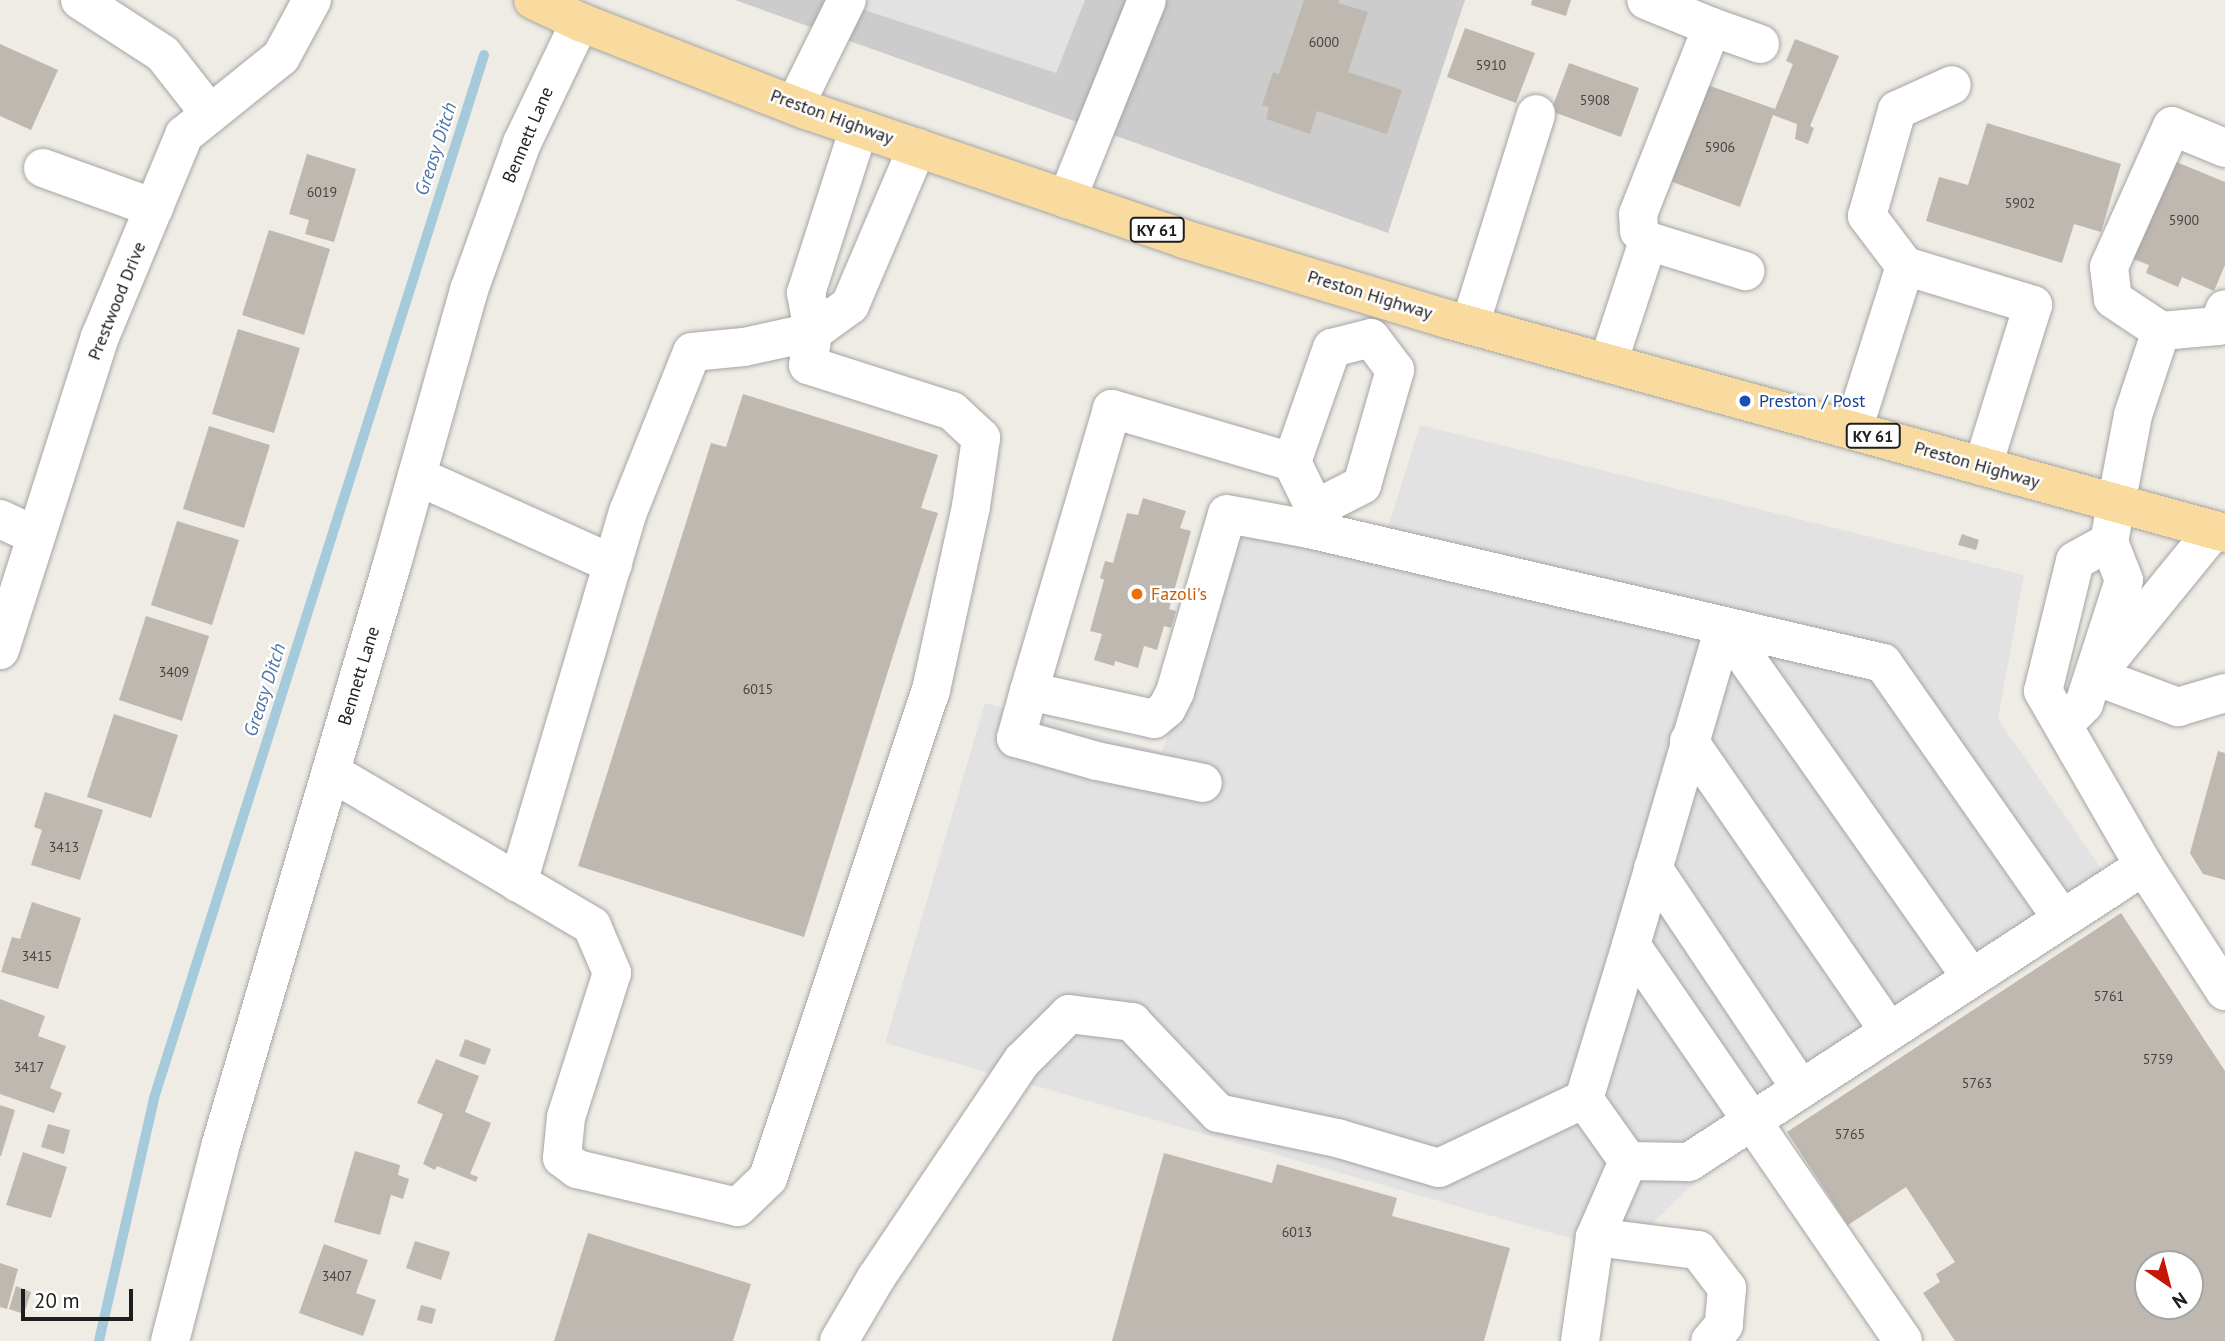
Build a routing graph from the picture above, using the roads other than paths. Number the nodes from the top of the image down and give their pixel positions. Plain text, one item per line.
1 (80, 0) edge
2 (312, 0) edge
3 (533, 0) edge
4 (847, 0) edge
5 (1147, 0) edge
6 (1646, 0) edge
7 (580, 22) junction
8 (1712, 27) junction
9 (1760, 44) dead end
10 (1952, 85) dead end
11 (794, 105) junction
12 (210, 114) junction
13 (1536, 114) dead end
14 (859, 128) junction
15 (917, 148) junction
16 (2225, 148) edge
17 (43, 169) dead end
18 (1068, 199) junction
19 (154, 208) junction
20 (1648, 242) junction
21 (1905, 266) junction
22 (1745, 271) dead end
23 (1384, 300) junction
24 (2225, 309) edge
25 (1470, 325) junction
26 (2161, 331) junction
27 (813, 332) junction
28 (1371, 338) junction
29 (1608, 363) junction
30 (1853, 430) junction
31 (1293, 463) junction
32 (1983, 466) junction
33 (416, 476) junction
34 (2119, 505) junction
35 (0, 519) edge
36 (1312, 519) junction
37 (2220, 532) edge
38 (36, 536) junction
39 (2109, 542) junction
40 (612, 564) junction
41 (1724, 627) junction
42 (0, 650) edge
43 (2095, 676) junction
44 (1029, 691) junction
45 (2225, 694) edge
46 (2063, 725) junction
47 (1689, 741) junction
48 (331, 772) junction
49 (1203, 783) dead end
50 (2144, 866) junction
51 (1653, 868) junction
52 (518, 883) junction
53 (2062, 919) junction
54 (1631, 945) junction
55 (1971, 978) junction
56 (2225, 991) edge
57 (1889, 1031) junction
58 (1801, 1088) junction
59 (1584, 1099) junction
60 (1753, 1121) junction
61 (1628, 1161) junction
62 (1595, 1237) junction
63 (170, 1341) edge
64 (839, 1341) edge
65 (1580, 1341) edge
66 (1710, 1341) edge
67 (1903, 1341) edge

1 - 12 street
2 - 12 street, Prestwood Drive
3 - 7 main road, Preston Highway / KY 61
4 - 11 street
5 - 18 street
6 - 8 street
7 - 11 main road, Preston Highway / KY 61
7 - 33 street, Bennett Lane
8 - 9 street
8 - 20 street
10 - 21 street
11 - 14 main road, Preston Highway / KY 61
12 - 19 street, Prestwood Drive
13 - 25 street
14 - 15 main road, Preston Highway / KY 61
14 - 27 street
15 - 18 main road, Preston Highway / KY 61
15 - 27 street
16 - 26 street
17 - 19 street
18 - 23 main road, Preston Highway / KY 61
19 - 38 street, Prestwood Drive
20 - 22 street
20 - 29 street
21 - 30 street
21 - 32 street
23 - 25 main road, Preston Highway / KY 61
23 - 28 street
24 - 26 street
25 - 29 main road, Preston Highway / KY 61
26 - 34 street
27 - 40 street
27 - 52 street
28 - 31 street
28 - 36 street
29 - 30 main road, Preston Highway / KY 61
30 - 32 main road, Preston Highway / KY 61
31 - 36 street
31 - 44 street
32 - 34 main road, Preston Highway / KY 61
33 - 40 street
33 - 48 street, Bennett Lane
34 - 37 main road, Preston Highway / KY 61
34 - 39 street
35 - 38 street
36 - 41 street
36 - 44 street
37 - 43 street
38 - 42 street, Prestwood Drive
39 - 43 street
39 - 46 street
40 - 52 street
41 - 47 street
41 - 53 street
41 - 55 street
43 - 45 street
43 - 46 street
44 - 49 street
46 - 50 street
47 - 51 street
47 - 57 street
48 - 52 street
48 - 63 street, Bennett Lane
50 - 53 street
50 - 56 street
51 - 54 street
51 - 58 street
53 - 55 street
54 - 59 street
54 - 60 street
55 - 57 street
57 - 58 street
58 - 60 street
59 - 61 street
59 - 64 street
60 - 61 street
60 - 67 street
61 - 62 street
62 - 65 street
62 - 66 street

